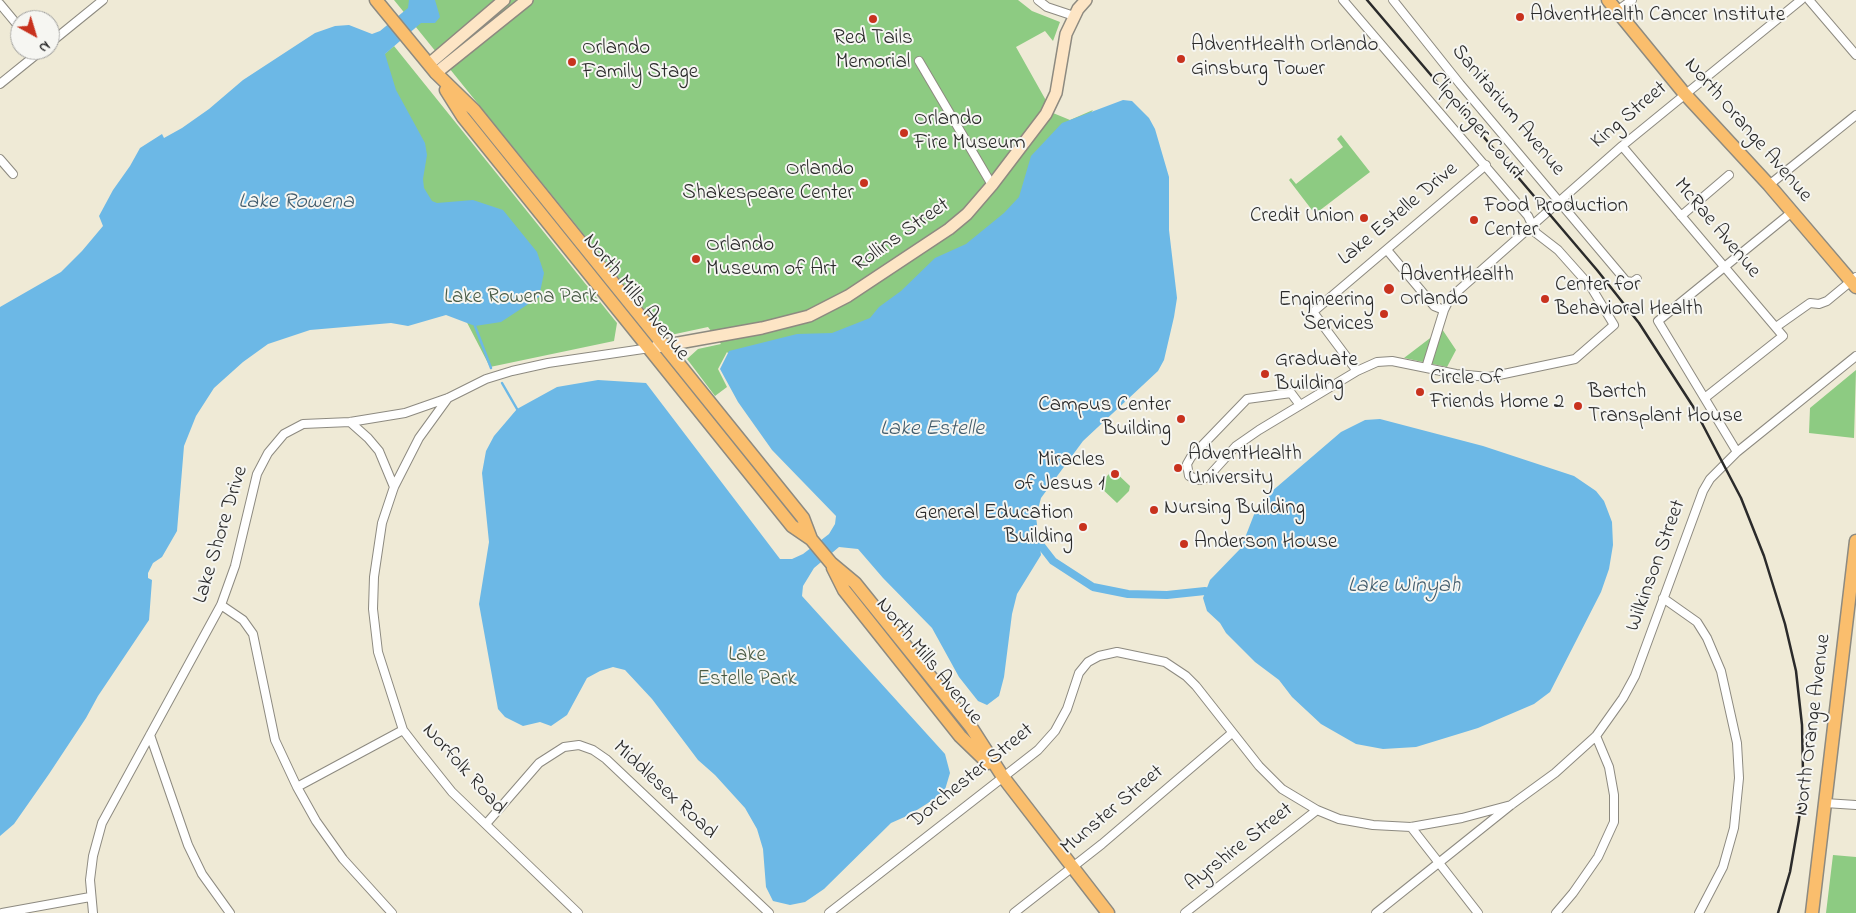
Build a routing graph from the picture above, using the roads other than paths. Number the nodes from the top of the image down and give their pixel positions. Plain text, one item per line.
1 (103, 0) edge
2 (376, 0) edge
3 (504, 0) edge
4 (527, 0) edge
5 (1038, 0) edge
6 (1086, 0) edge
7 (1343, 0) edge
8 (1393, 0) edge
9 (1608, 0) edge
10 (1632, 0) edge
11 (1801, 0) edge
12 (1809, 0) edge
13 (0, 4) edge
14 (1617, 11) junction
15 (10, 16) edge
16 (1074, 16) junction
17 (60, 35) edge
18 (1856, 55) edge
19 (29, 60) edge
20 (919, 61) dead end
21 (433, 69) junction
22 (0, 84) edge
23 (1684, 93) junction
24 (1856, 115) edge
25 (1622, 146) junction
26 (0, 159) edge
27 (1486, 165) junction
28 (13, 174) dead end
29 (1729, 175) dead end
30 (992, 185) junction
31 (1769, 185) junction
32 (1560, 201) junction
33 (1792, 212) junction
34 (1681, 216) junction
35 (1531, 224) junction
36 (1388, 250) junction
37 (1726, 268) junction
38 (1637, 279) dead end
39 (1854, 282) edge
40 (1444, 310) junction
41 (1776, 327) junction
42 (665, 346) junction
43 (650, 348) junction
44 (1856, 356) edge
45 (1426, 368) junction
46 (1357, 371) junction
47 (1706, 397) junction
48 (448, 398) junction
49 (1300, 405) junction
50 (350, 422) junction
51 (1737, 452) junction
52 (394, 488) junction
53 (811, 539) junction
54 (1856, 541) edge
55 (1663, 598) junction
56 (221, 604) junction
57 (403, 730) junction
58 (1232, 733) junction
59 (150, 735) junction
60 (1596, 736) junction
61 (1003, 777) junction
62 (297, 787) junction
63 (1825, 803) junction
64 (1511, 804) junction
65 (1856, 805) edge
66 (1317, 810) junction
67 (486, 824) junction
68 (1411, 827) junction
69 (1440, 864) junction
70 (1073, 867) junction
71 (90, 897) junction
72 (2, 913) edge
73 (93, 913) edge
74 (230, 913) edge
75 (392, 913) edge
76 (578, 913) edge
77 (769, 913) edge
78 (829, 913) edge
79 (1014, 913) edge
80 (1108, 913) edge
81 (1185, 913) edge
82 (1376, 913) edge
83 (1478, 913) edge
84 (1556, 913) edge
85 (1699, 913) edge
86 (1812, 913) edge

1 - 17 street
2 - 21 main road, North Mills Avenue
3 - 21 street
4 - 21 street
5 - 16 street
6 - 16 street, Rollins Street
7 - 27 street, Clippinger Court
8 - 32 street, Sanitarium Avenue
9 - 14 main road, North Orange Avenue
10 - 14 street
11 - 23 street, King Street
12 - 18 street
13 - 15 street
14 - 23 main road, North Orange Avenue
16 - 30 street, Rollins Street
19 - 22 street
20 - 30 street
21 - 42 main road, North Mills Avenue
21 - 43 main road, North Mills Avenue
23 - 25 street, King Street
23 - 31 main road, North Orange Avenue
24 - 31 street
25 - 32 street, King Street
25 - 34 street, McRae Avenue
26 - 28 street
27 - 35 street, Clippinger Court
27 - 36 street, Lake Estelle Drive
29 - 34 street
30 - 42 street, Rollins Street
31 - 33 main road, North Orange Avenue
32 - 35 street, King Street
32 - 38 street, Sanitarium Avenue
33 - 37 street
33 - 39 main road, North Orange Avenue
34 - 37 street, McRae Avenue
35 - 40 street, King Street
35 - 45 street, Clippinger Court
36 - 40 street
36 - 46 street, Lake Estelle Drive
37 - 41 street, McRae Avenue
37 - 47 street
39 - 41 street
40 - 45 street, King Street
41 - 47 street, McRae Avenue
42 - 43 street, Rollins Street
42 - 53 main road, North Mills Avenue
43 - 48 street, Lake Shore Drive
43 - 53 main road, North Mills Avenue
44 - 51 street, Wilkinson Street
45 - 46 street
46 - 49 street
47 - 51 street
48 - 50 street, Lake Shore Drive
48 - 52 street, Norfolk Road
49 - 49 street
50 - 52 street
50 - 56 street, Lake Shore Drive
51 - 55 street, Wilkinson Street
52 - 57 street, Norfolk Road
53 - 61 main road, North Mills Avenue
54 - 63 main road, North Orange Avenue
55 - 60 street, Wilkinson Street
55 - 85 street
56 - 59 street, Lake Shore Drive
56 - 62 street
57 - 62 street
57 - 67 street, Norfolk Road
58 - 61 street, Dorchester Street
58 - 66 street, Wilkinson Street
58 - 70 street, Munster Street
59 - 71 street, Lake Shore Drive
59 - 74 street
60 - 64 street, Wilkinson Street
60 - 84 street
61 - 70 main road, North Mills Avenue
61 - 78 street, Dorchester Street
62 - 75 street
63 - 65 street
63 - 86 main road, North Orange Avenue
64 - 68 street, Wilkinson Street
64 - 69 street, Wilkinson Street
66 - 68 street, Wilkinson Street
66 - 81 street, Ayrshire Street
67 - 76 street, Norfolk Road
67 - 77 street, Middlesex Road
68 - 69 street
69 - 82 street, Wilkinson Street
69 - 83 street
70 - 79 street, Munster Street
70 - 80 main road, North Mills Avenue
71 - 72 street
71 - 73 street, Lake Shore Drive

